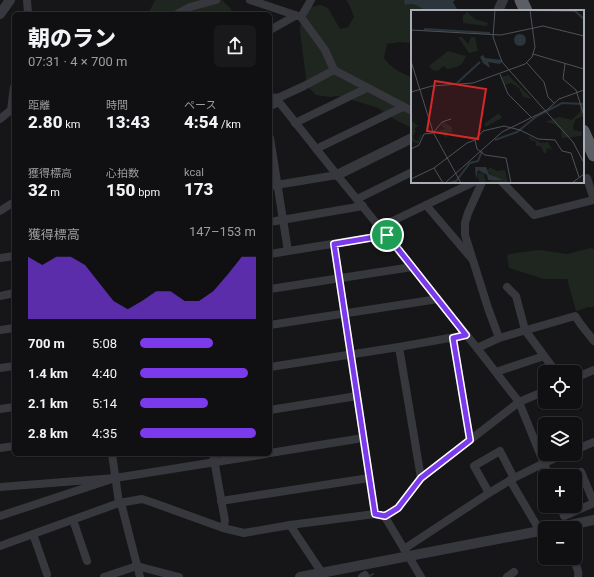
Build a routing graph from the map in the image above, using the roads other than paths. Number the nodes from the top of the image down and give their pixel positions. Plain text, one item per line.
1 (10, 0) edge
2 (27, 0) edge
3 (216, 0) edge
4 (250, 0) edge
5 (311, 0) edge
6 (503, 0) edge
7 (521, 0) edge
8 (498, 10) edge
9 (526, 10) edge
10 (28, 12) edge
11 (180, 12) edge
12 (0, 14) edge
13 (298, 17) junction
14 (272, 29) edge
15 (334, 70) junction
16 (367, 88) junction
17 (276, 99) edge
18 (403, 107) junction
19 (12, 110) edge
20 (411, 111) edge
21 (0, 119) edge
22 (295, 123) junction
23 (584, 133) edge
24 (411, 138) edge
25 (316, 150) junction
26 (594, 155) edge
27 (272, 164) edge
28 (411, 172) edge
29 (336, 175) junction
30 (587, 178) dead end
31 (472, 183) edge
32 (482, 183) edge
33 (503, 183) edge
34 (274, 185) edge
35 (357, 199) junction
36 (594, 200) edge
37 (12, 203) edge
38 (426, 205) junction
39 (363, 206) junction
40 (0, 211) edge
41 (284, 220) junction
42 (272, 222) edge
43 (380, 227) junction
44 (387, 235) junction
45 (334, 244) junction
46 (288, 251) junction
47 (272, 254) edge
48 (12, 256) edge
49 (0, 258) edge
50 (474, 262) junction
51 (412, 267) junction
52 (339, 278) junction
53 (507, 288) dead end
54 (272, 289) edge
55 (12, 293) edge
56 (0, 296) edge
57 (438, 300) junction
58 (345, 313) junction
59 (272, 325) edge
60 (12, 328) edge
61 (0, 330) edge
62 (525, 330) junction
63 (466, 335) junction
64 (453, 338) junction
65 (499, 338) junction
66 (594, 341) edge
67 (399, 347) junction
68 (477, 348) junction
69 (351, 355) junction
70 (544, 356) junction
71 (551, 365) edge
72 (12, 366) edge
73 (272, 367) edge
74 (0, 368) edge
75 (594, 370) edge
76 (496, 372) junction
77 (582, 375) edge
78 (538, 394) edge
79 (357, 396) junction
80 (519, 402) junction
81 (12, 407) edge
82 (0, 409) edge
83 (272, 410) edge
84 (363, 438) junction
85 (470, 440) junction
86 (594, 442) edge
87 (12, 446) edge
88 (582, 447) edge
89 (0, 448) edge
90 (272, 453) edge
91 (112, 456) edge
92 (240, 456) edge
93 (214, 458) edge
94 (549, 461) edge
95 (544, 463) junction
96 (546, 469) edge
97 (582, 474) edge
98 (115, 478) junction
99 (369, 478) junction
100 (421, 478) junction
101 (512, 479) junction
102 (0, 487) edge
103 (489, 493) junction
104 (221, 501) junction
105 (120, 503) junction
106 (594, 503) edge
107 (375, 514) junction
108 (0, 516) edge
109 (385, 516) junction
110 (73, 520) junction
111 (594, 520) edge
112 (569, 521) edge
113 (582, 521) edge
114 (538, 524) edge
115 (290, 525) junction
116 (224, 528) junction
117 (538, 532) edge
118 (33, 534) junction
119 (0, 546) edge
120 (406, 553) junction
121 (87, 561) dead end
122 (576, 565) edge
123 (137, 566) junction
124 (514, 572) dead end
125 (47, 574) dead end
126 (323, 575) edge
127 (104, 577) edge
128 (140, 577) edge
129 (179, 577) edge
130 (300, 577) edge
131 (421, 577) edge
132 (507, 577) edge
133 (578, 577) edge

1 - 12 street
2 - 10 street
3 - 11 street
4 - 13 street
5 - 13 street
6 - 8 street
7 - 9 highway
13 - 14 street
13 - 15 street
15 - 16 street
15 - 17 street
16 - 18 street
16 - 22 street
17 - 22 street
18 - 20 street
18 - 25 street
19 - 21 street
22 - 25 street
23 - 26 highway
24 - 29 street
25 - 29 street
27 - 34 street
28 - 35 street
29 - 34 street
29 - 35 street
30 - 36 street
31 - 38 street
32 - 50 street
33 - 36 street
34 - 41 street
35 - 39 street
37 - 40 street
38 - 43 street
38 - 50 street
39 - 41 street
39 - 43 street
41 - 42 street
41 - 46 street
43 - 44 street
44 - 45 street
44 - 51 street
45 - 46 street
45 - 52 street
46 - 47 street
48 - 49 street
50 - 65 street
51 - 52 street
51 - 57 street
52 - 54 street
52 - 58 street
53 - 62 street
55 - 56 street
57 - 58 street
57 - 63 street
58 - 59 street
58 - 69 street
60 - 61 street
62 - 65 street
62 - 66 street
62 - 70 street
63 - 64 street
63 - 68 street
64 - 67 street
64 - 85 street
65 - 68 street
67 - 69 street
67 - 100 street
68 - 76 street
69 - 73 street
69 - 79 street
70 - 71 street
70 - 76 street
72 - 74 street
75 - 77 street
76 - 80 street
78 - 80 street
79 - 83 street
79 - 84 street
80 - 85 street
80 - 95 street
81 - 82 street
84 - 90 street
84 - 99 street
85 - 100 street
86 - 88 street
87 - 89 street
91 - 98 street
92 - 93 street
93 - 98 street
93 - 104 street
94 - 95 street
95 - 96 street
95 - 101 street
97 - 106 street
98 - 102 street
98 - 105 street
98 - 108 street
99 - 104 street
99 - 107 street
100 - 109 street
101 - 103 street
101 - 103 street
101 - 114 street
103 - 120 street
104 - 116 street
105 - 110 street
105 - 116 street
105 - 123 street
106 - 112 street
107 - 109 street
107 - 115 street
109 - 120 street
110 - 118 street
110 - 121 street
111 - 113 street
115 - 116 street
115 - 126 street
117 - 120 street
118 - 119 street
118 - 125 street
120 - 126 street
120 - 131 street
122 - 133 street
123 - 127 street
123 - 128 street
123 - 129 street
124 - 132 street
126 - 130 street

